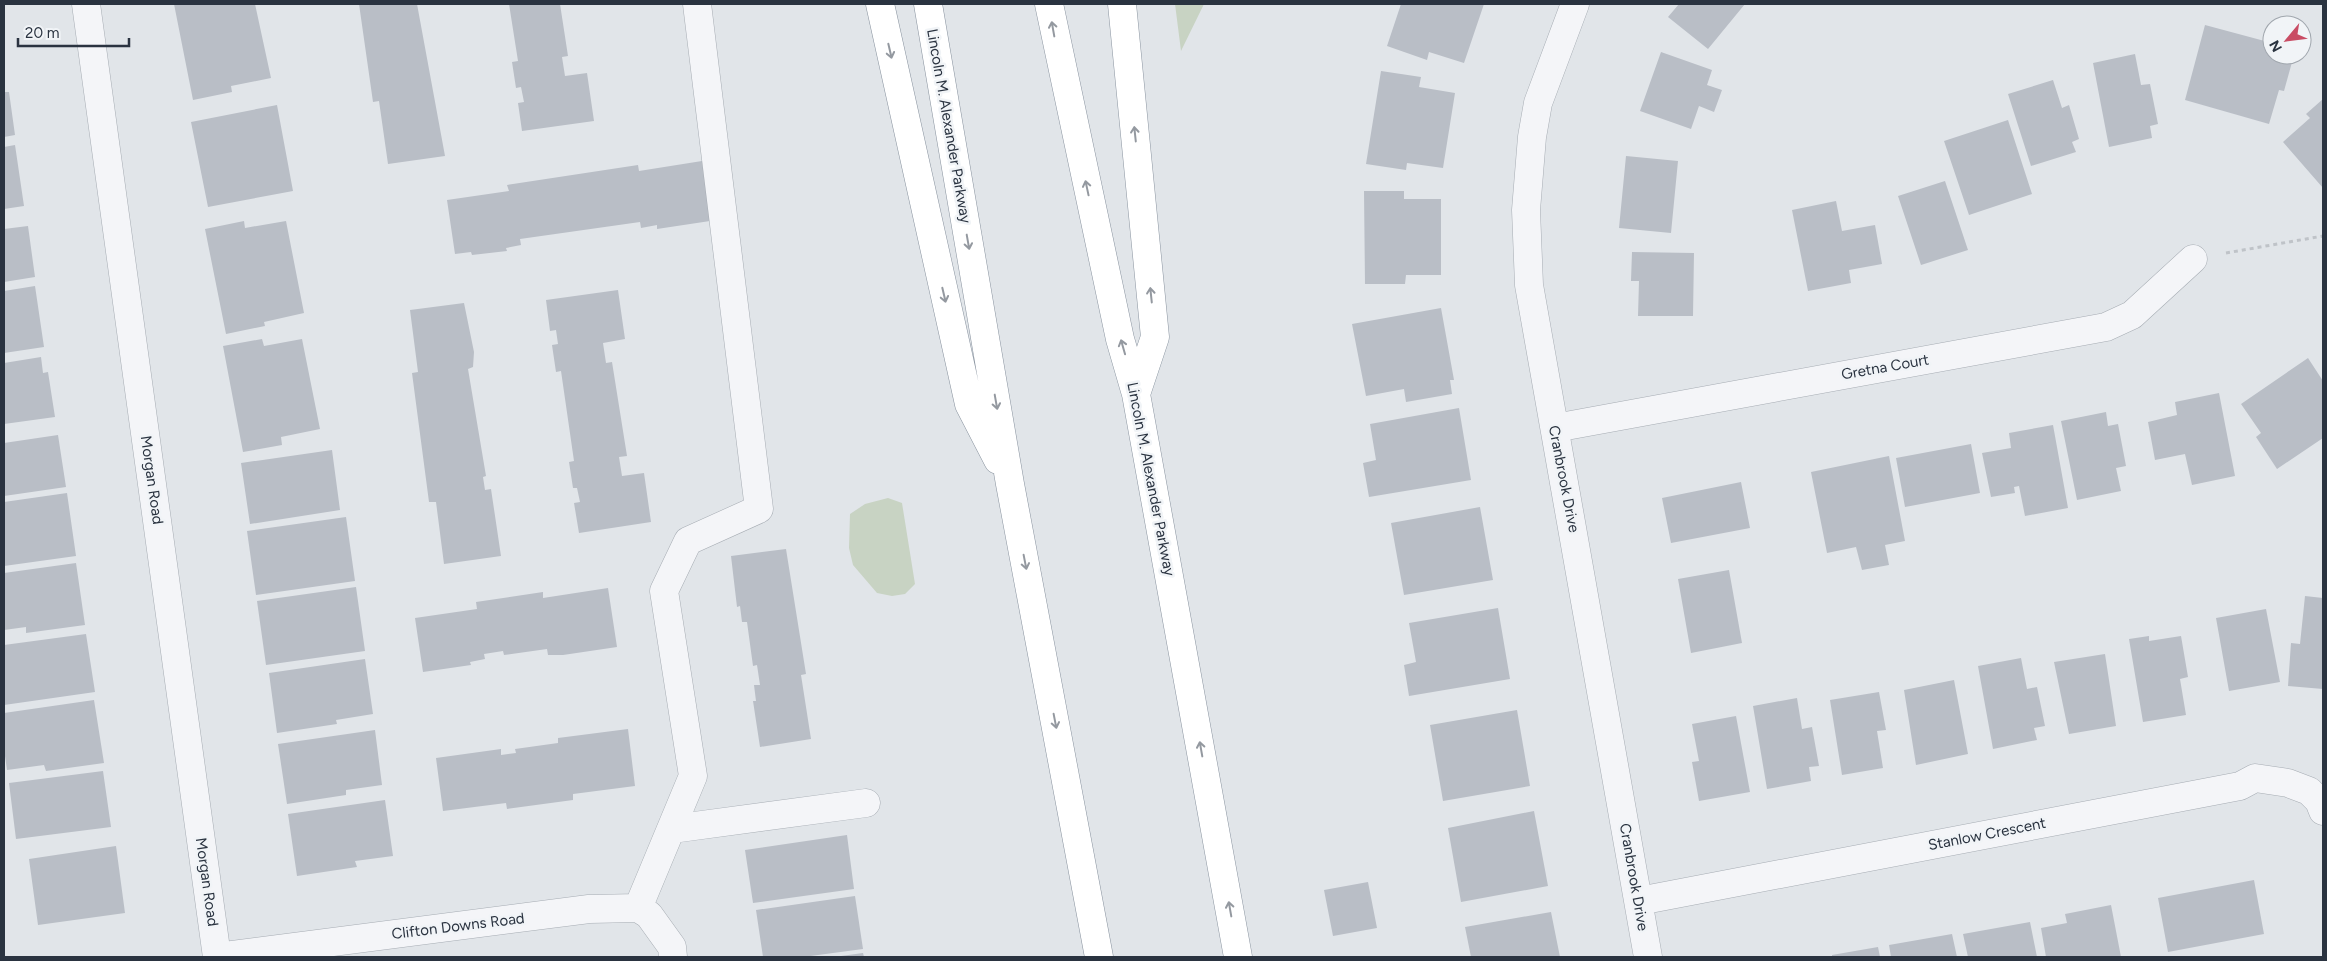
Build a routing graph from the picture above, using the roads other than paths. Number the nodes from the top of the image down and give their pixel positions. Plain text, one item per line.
1 (86, 4) edge
2 (697, 4) edge
3 (880, 4) edge
4 (928, 4) edge
5 (1049, 4) edge
6 (1122, 4) edge
7 (1576, 4) edge
8 (2193, 259) road end
9 (1136, 394) junction
10 (1555, 428) junction
11 (1010, 484) junction
12 (866, 803) dead end
13 (2323, 811) edge
14 (672, 829) junction
15 (1638, 901) junction
16 (638, 908) junction
17 (217, 957) edge
18 (673, 957) edge
19 (1099, 957) edge
20 (1238, 957) edge
21 (1648, 957) edge

1 - 17 street, Morgan Road
2 - 14 street
3 -> 11 highway
4 -> 11 highway, Lincoln M. Alexander Parkway
9 -> 5 highway, Lincoln M. Alexander Parkway
9 -> 6 highway
7 - 10 street, Cranbrook Drive
8 - 10 street, Gretna Court
20 -> 9 highway, Lincoln M. Alexander Parkway
10 - 15 street, Cranbrook Drive
11 -> 19 highway, Lincoln M. Alexander Parkway
12 - 14 street
13 - 15 street, Stanlow Crescent
14 - 16 street
15 - 21 street, Cranbrook Drive
16 - 17 street, Clifton Downs Road
16 - 18 street

